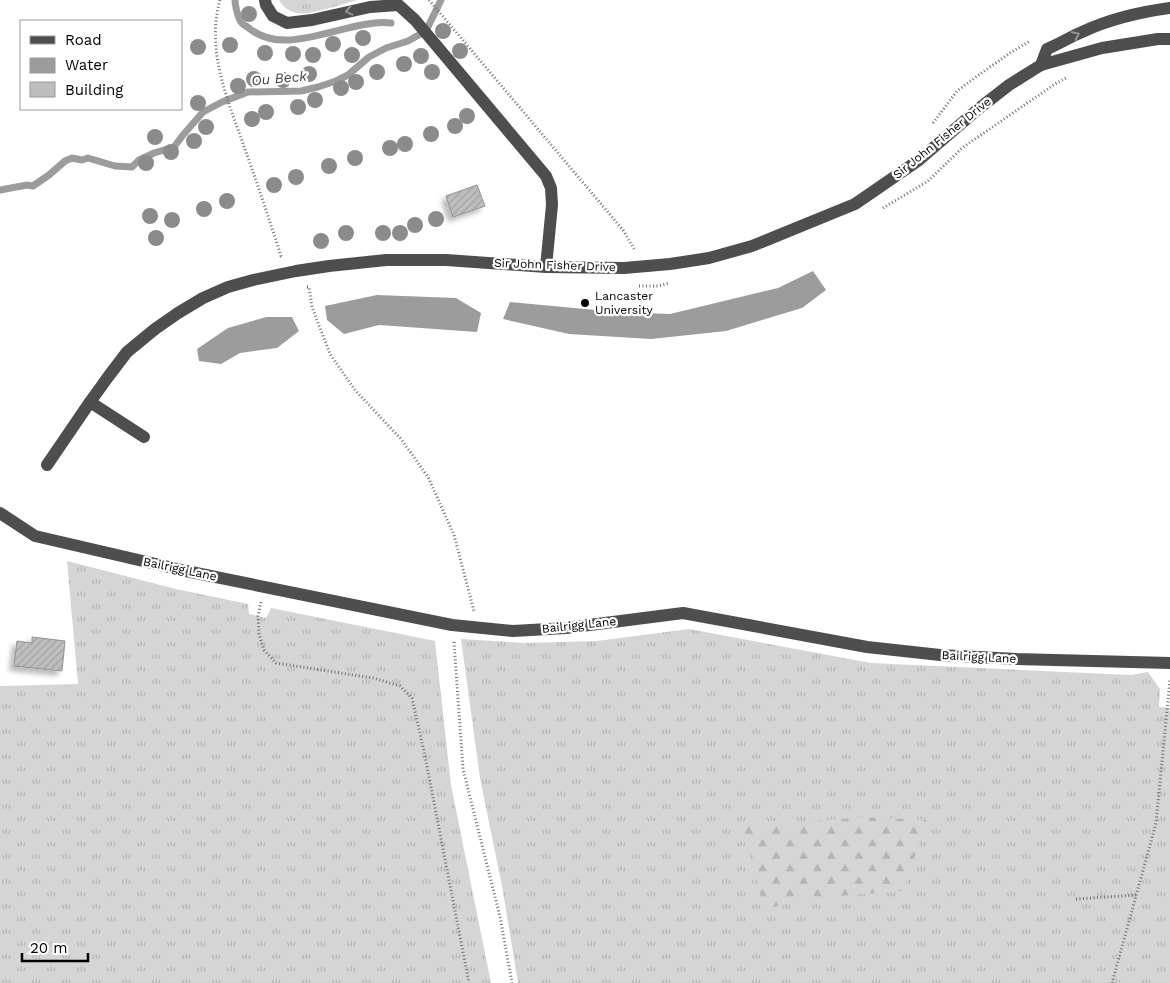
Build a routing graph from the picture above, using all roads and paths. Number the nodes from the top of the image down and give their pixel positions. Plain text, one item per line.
1 (220, 0) edge
2 (265, 0) edge
3 (429, 0) edge
4 (395, 3) edge
5 (1170, 8) edge
6 (1036, 38) dead end
7 (1170, 39) edge
8 (1041, 65) junction
9 (1069, 76) dead end
10 (930, 126) dead end
11 (876, 213) dead end
12 (628, 250) dead end
13 (287, 255) dead end
14 (546, 268) junction
15 (675, 282) dead end
16 (318, 286) dead end
17 (631, 286) dead end
18 (309, 287) junction
19 (304, 288) dead end
20 (90, 402) junction
21 (144, 437) dead end
22 (47, 466) dead end
23 (0, 513) edge
24 (263, 586) junction
25 (452, 625) junction
26 (475, 628) junction
27 (1170, 663) edge
28 (1170, 675) edge
29 (1136, 895) junction
30 (1076, 899) dead end
31 (469, 983) edge
32 (512, 983) edge
33 (1112, 983) edge

1 - 13 path
4 -> 2 street
3 - 12 path
4 - 14 street
8 -> 5 street, Sir John Fisher Drive
6 - 10 path
7 - 8 street, Sir John Fisher Drive
8 - 14 street, Sir John Fisher Drive
9 - 11 path
14 - 20 street, Sir John Fisher Drive
15 - 17 path
16 - 18 path
18 - 19 path
18 - 26 path
20 - 21 street
20 - 22 street, Sir John Fisher Drive
23 - 24 street, Bailrigg Lane
24 - 25 street, Bailrigg Lane
24 - 31 path
25 - 26 street, Bailrigg Lane
25 - 32 path
26 - 27 street, Bailrigg Lane
28 - 29 path
29 - 30 path
29 - 33 path

